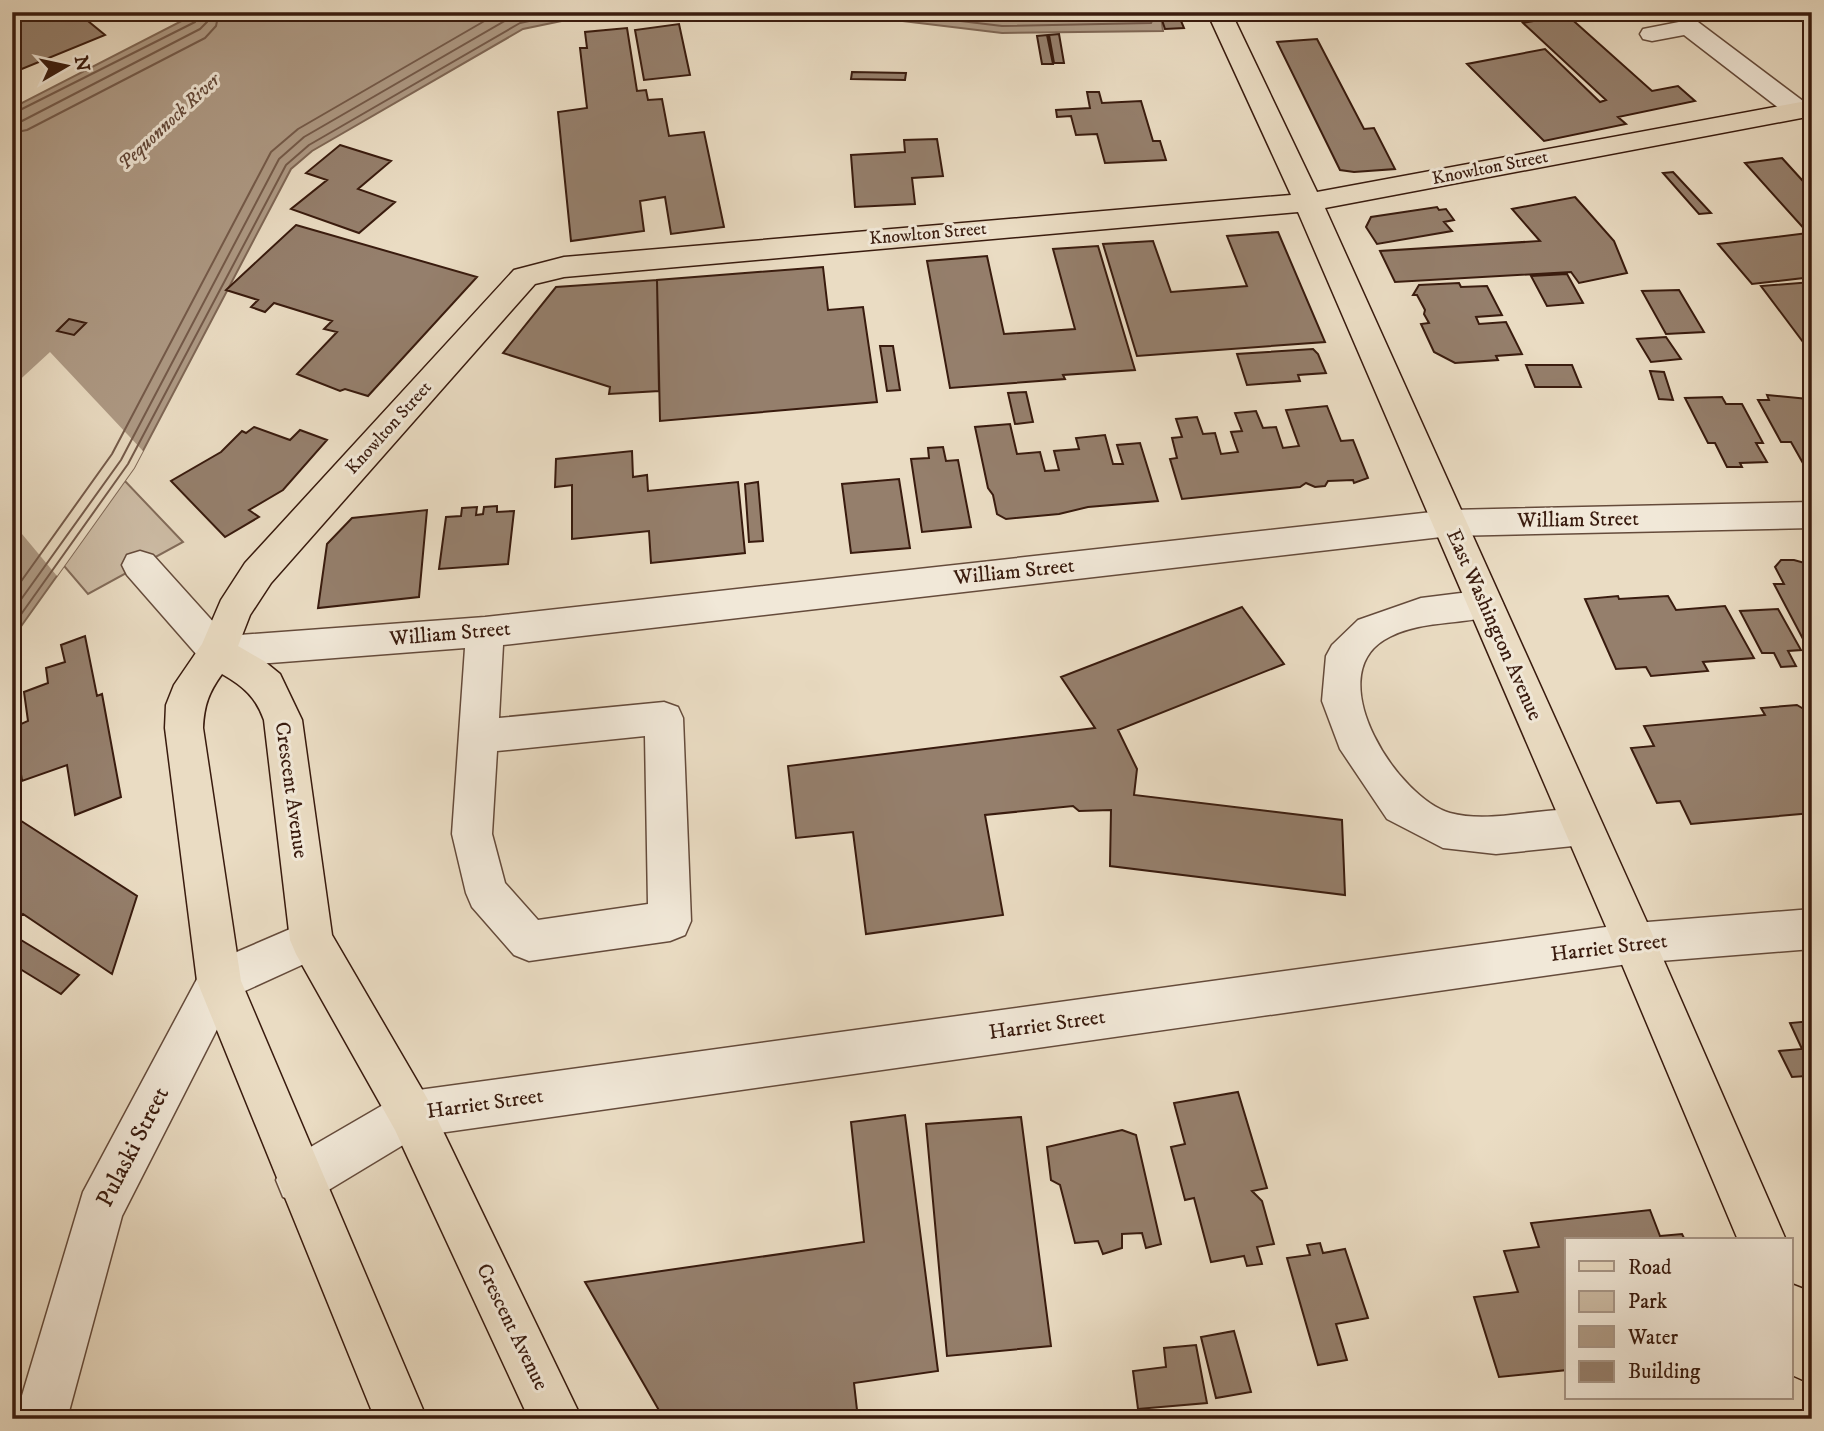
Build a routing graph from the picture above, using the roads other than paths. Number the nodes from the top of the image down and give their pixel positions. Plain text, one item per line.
1 (1223, 21) edge
2 (1652, 34) dead end
3 (1805, 109) edge
4 (1308, 202) junction
5 (1812, 515) edge
6 (1450, 523) junction
7 (140, 565) dead end
8 (1485, 604) junction
9 (485, 632) junction
10 (217, 653) junction
11 (479, 736) junction
12 (1583, 827) junction
13 (1812, 929) edge
14 (311, 940) junction
15 (1635, 943) junction
16 (219, 981) junction
17 (411, 1114) junction
18 (300, 1180) junction
19 (1761, 1238) edge
20 (1792, 1311) edge
21 (1812, 1358) edge
22 (40, 1419) edge
23 (401, 1419) edge
24 (556, 1419) edge

1 - 4 main road, East Washington Avenue
2 - 3 street
3 - 4 main road, Knowlton Street
4 - 6 main road, East Washington Avenue
4 - 10 main road, Knowlton Street
5 - 6 street, William Street
6 - 8 main road, East Washington Avenue
6 - 9 street, William Street
7 - 10 street
8 - 12 main road, East Washington Avenue
8 - 12 street
9 - 10 street, William Street
9 - 11 street
10 - 14 main road, Crescent Avenue
10 - 16 main road
11 - 11 street
12 - 15 main road, East Washington Avenue
13 - 15 street, Harriet Street
14 - 16 street
14 - 17 main road, Crescent Avenue
15 - 17 street, Harriet Street
15 - 19 main road, East Washington Avenue
16 - 18 main road
16 - 22 street, Pulaski Street
17 - 18 street, Harriet Street
17 - 24 main road, Crescent Avenue
18 - 23 main road
20 - 21 main road

